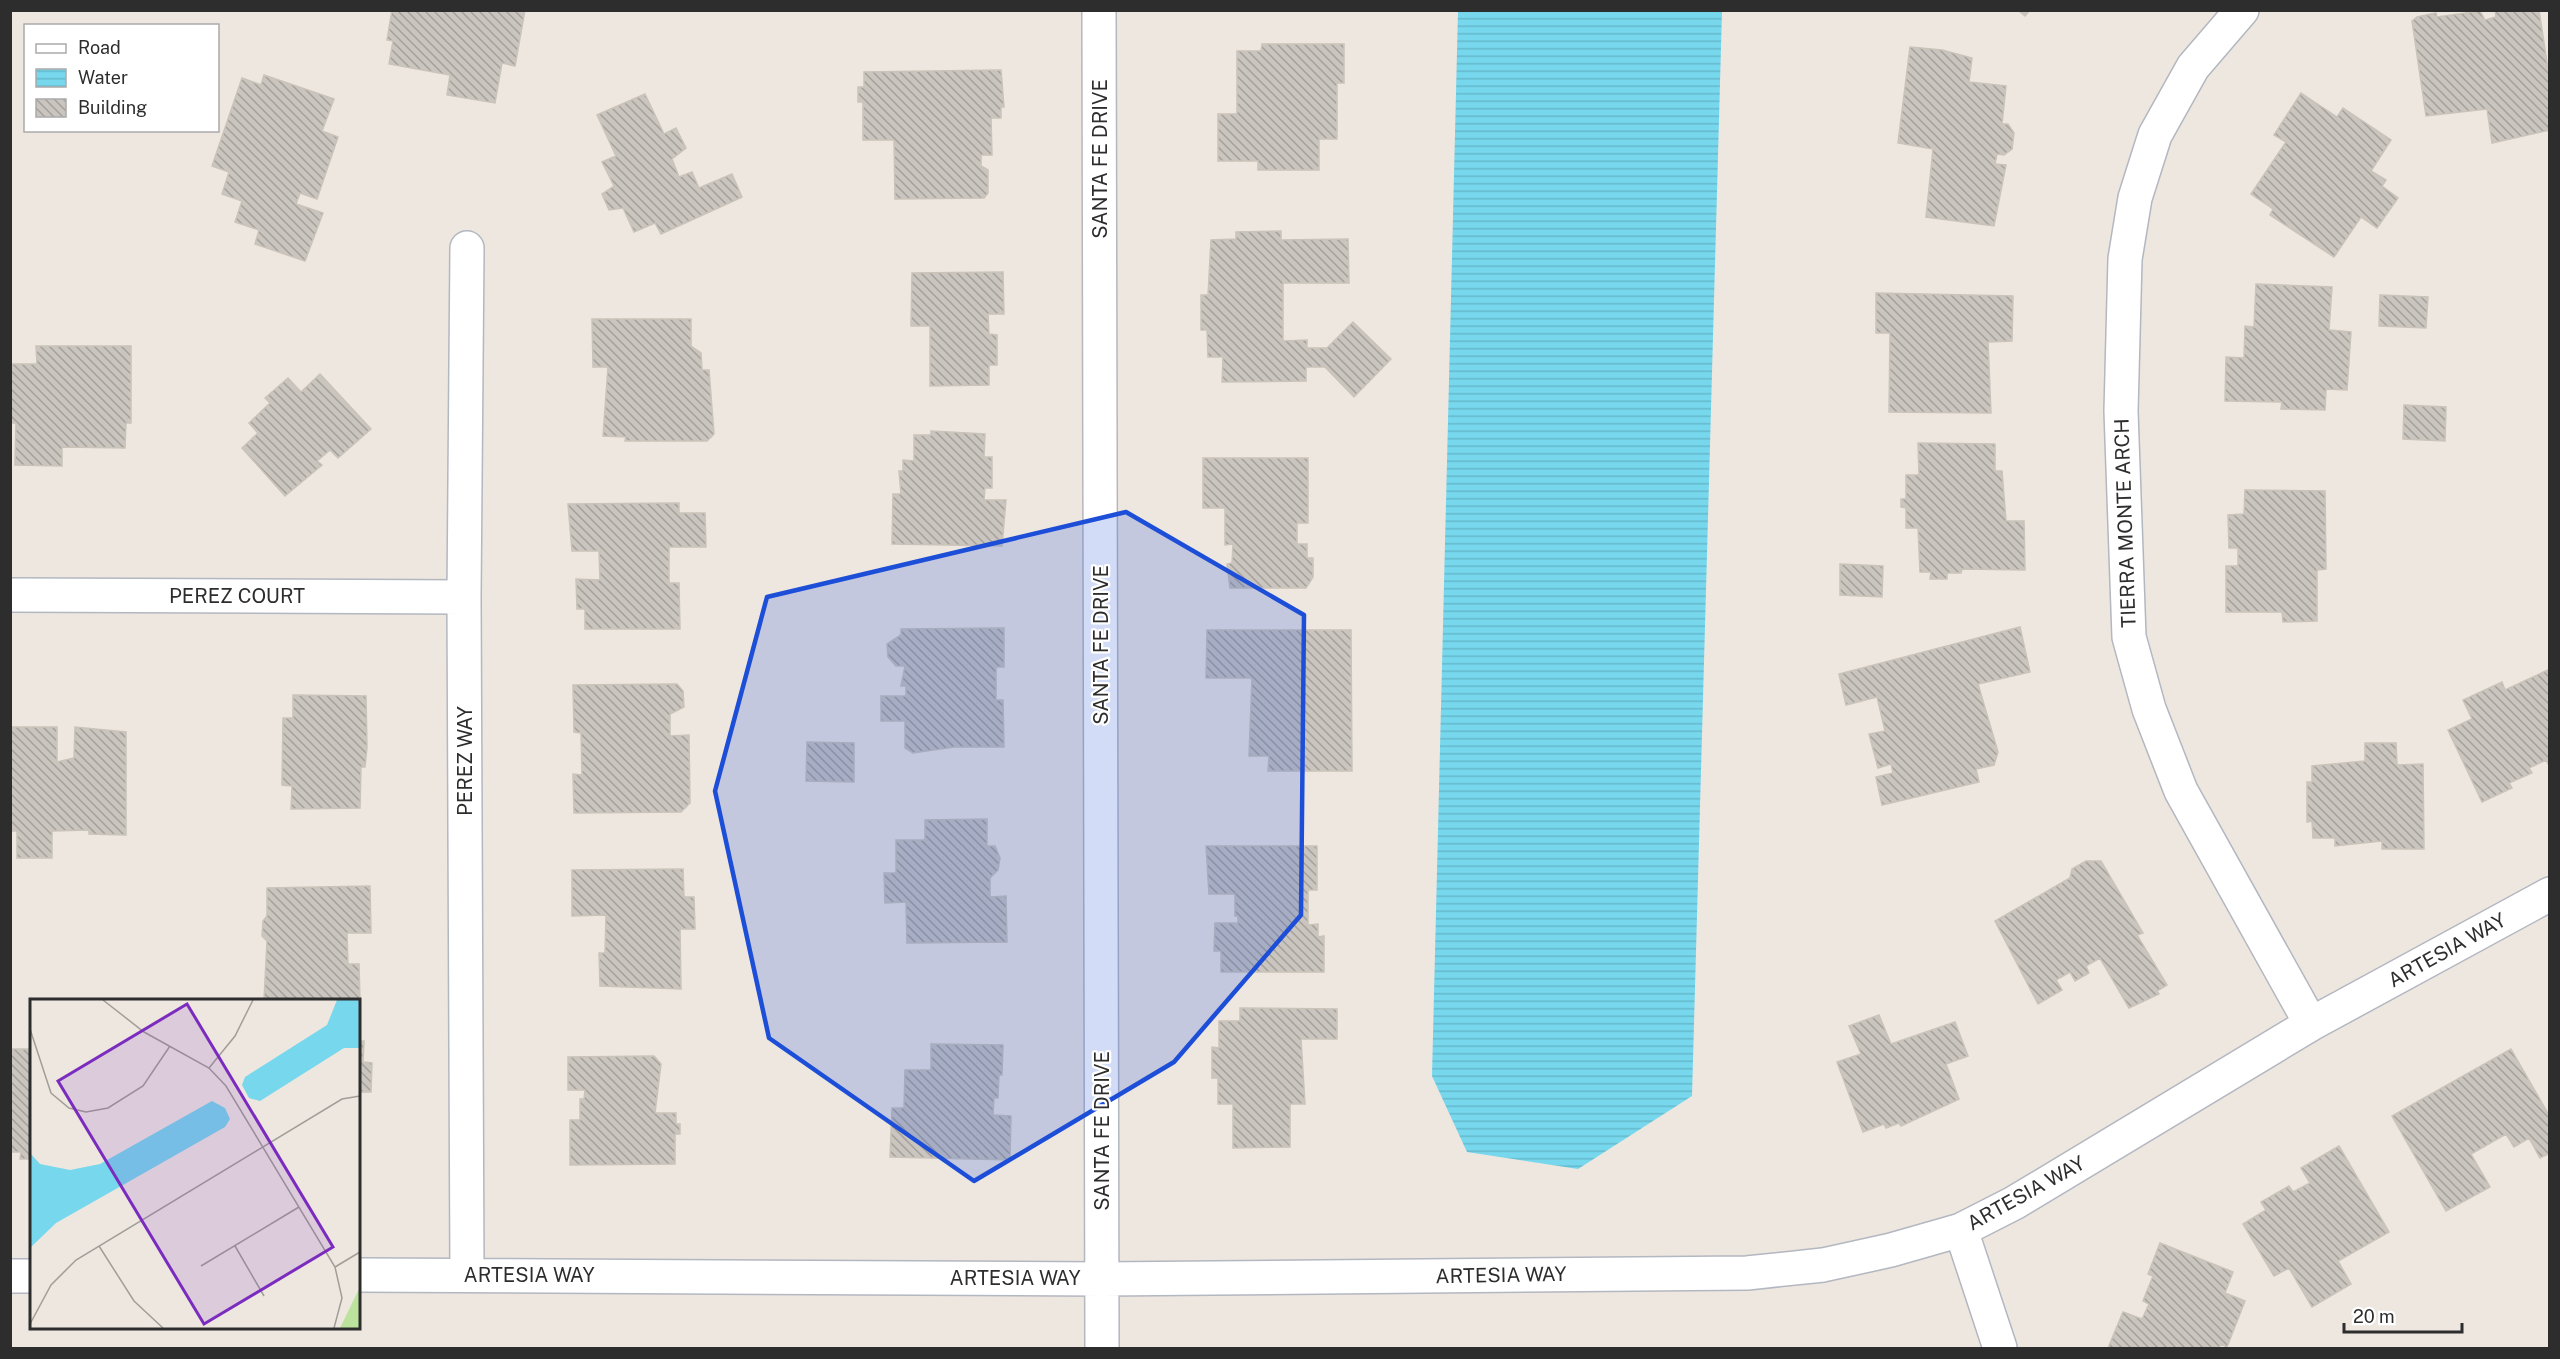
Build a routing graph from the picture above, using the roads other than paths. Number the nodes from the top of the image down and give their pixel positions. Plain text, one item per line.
1 (1099, 10) edge
2 (2242, 10) edge
3 (467, 248) dead end
4 (10, 595) edge
5 (464, 597) junction
6 (2550, 894) edge
7 (2311, 1024) junction
8 (1961, 1230) junction
9 (467, 1274) junction
10 (360, 1275) edge
11 (10, 1276) edge
12 (30, 1276) edge
13 (1102, 1279) junction
14 (1102, 1348) edge
15 (2000, 1348) edge

1 - 13 street, SANTA FE DRIVE
2 - 7 street, TIERRA MONTE ARCH
3 - 5 street, PEREZ WAY
4 - 5 street, PEREZ COURT
5 - 9 street, PEREZ WAY
6 - 7 street, ARTESIA WAY
7 - 8 street, ARTESIA WAY
8 - 13 street, ARTESIA WAY
8 - 15 street
9 - 10 street, ARTESIA WAY
9 - 13 street, ARTESIA WAY
11 - 12 street
13 - 14 street, SANTA FE DRIVE

